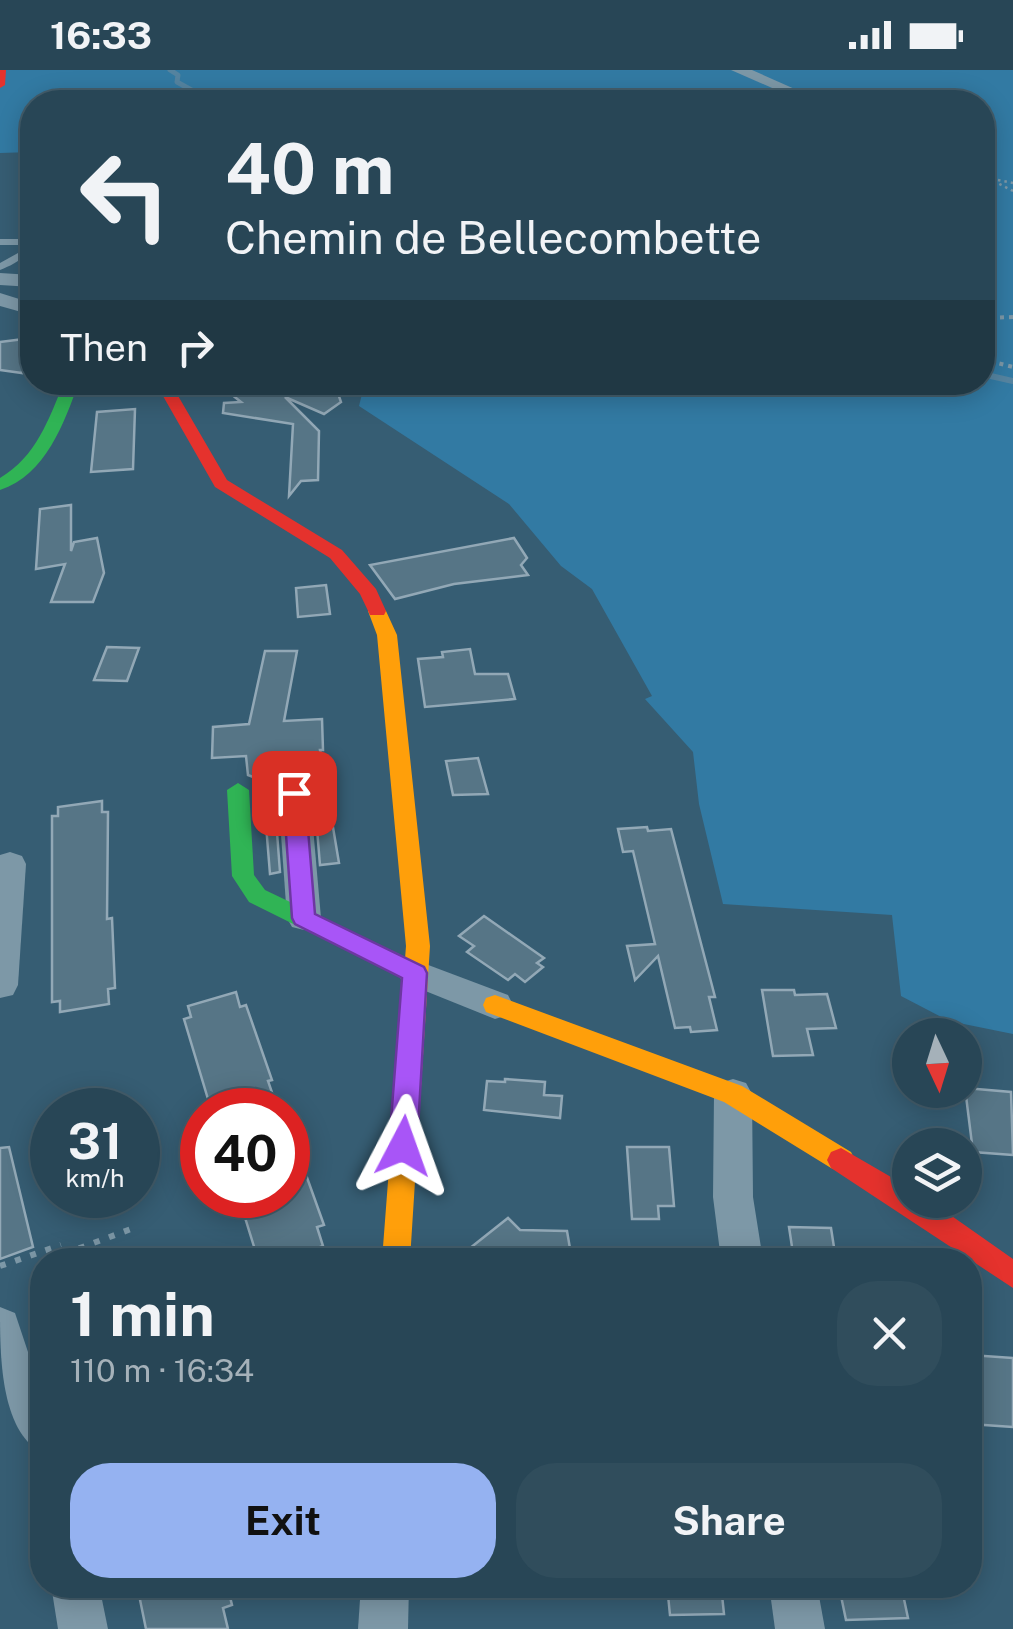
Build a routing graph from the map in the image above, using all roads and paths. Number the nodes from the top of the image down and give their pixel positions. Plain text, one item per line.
1 (1, 70) edge
2 (740, 70) edge
3 (0, 86) edge
4 (788, 90) edge
5 (995, 179) joint
6 (1013, 184) edge
7 (1013, 191) edge
8 (66, 395) edge
9 (170, 395) edge
10 (0, 485) edge
11 (238, 790) dead end
12 (294, 793) dead end
13 (10, 864) dead end
14 (304, 918) junction
15 (415, 973) junction
16 (0, 985) edge
17 (495, 1006) joint
18 (732, 1094) junction
19 (131, 1228) dead end
20 (61, 1244) dead end
21 (50, 1248) edge
22 (79, 1248) edge
23 (397, 1248) edge
24 (740, 1248) edge
25 (975, 1248) edge
26 (982, 1253) edge
27 (30, 1255) edge
28 (0, 1266) edge
29 (1013, 1274) edge
30 (0, 1327) edge
31 (30, 1415) edge
32 (77, 1598) edge
33 (384, 1598) edge
34 (795, 1598) edge
35 (83, 1629) edge
36 (383, 1629) edge
37 (800, 1629) edge

1 - 3 street
2 - 4 street
5 - 6 path
5 - 7 path
8 - 10 street
9 - 15 street
11 - 14 street
12 - 14 street
13 - 16 street
14 - 15 street
15 - 17 street
15 - 23 street
17 - 18 street
18 - 24 street
18 - 25 street
19 - 22 path
20 - 21 path
26 - 29 street
27 - 28 path
30 - 31 street
32 - 35 street
33 - 36 street
34 - 37 street

